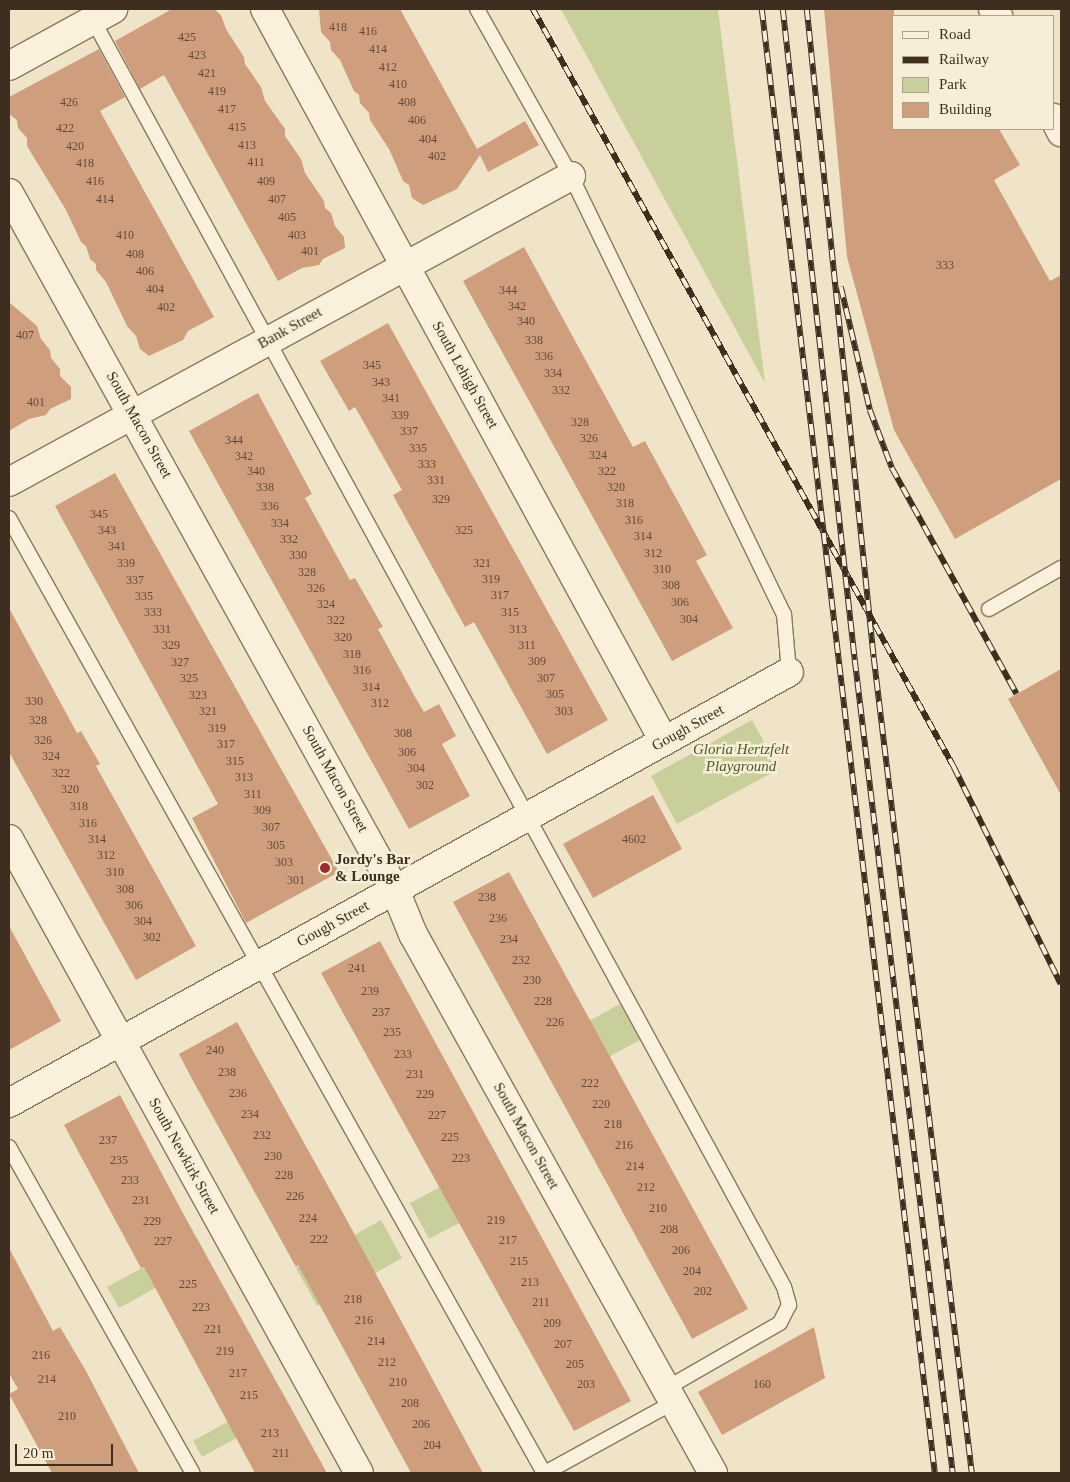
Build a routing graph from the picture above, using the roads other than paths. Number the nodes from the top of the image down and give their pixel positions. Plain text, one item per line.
1 (265, 9) edge
2 (477, 9) edge
3 (103, 14) edge
4 (9, 66) edge
5 (1055, 120) edge
6 (1061, 132) edge
7 (571, 176) junction
8 (9, 193) edge
9 (406, 265) junction
10 (267, 341) junction
11 (133, 414) junction
12 (9, 482) edge
13 (9, 518) edge
14 (1061, 568) edge
15 (989, 609) dead end
16 (789, 672) joint
17 (664, 742) junction
18 (530, 816) junction
19 (9, 838) edge
20 (395, 890) junction
21 (260, 965) junction
22 (121, 1041) junction
23 (9, 1103) edge
24 (9, 1147) edge
25 (670, 1395) junction
26 (193, 1473) edge
27 (359, 1473) edge
28 (545, 1473) edge
29 (713, 1473) edge

1 - 9 street, South Lehigh Street
2 - 7 lane
3 - 4 street
3 - 10 lane
5 - 6 street
7 - 9 street, Bank Street
7 - 16 lane
8 - 11 street, South Macon Street
9 - 10 street, Bank Street
9 - 17 street, South Lehigh Street
10 - 11 street, Bank Street
10 - 18 lane
11 - 12 street, Bank Street
11 - 20 street, South Macon Street
13 - 21 lane
14 - 15 lane
16 - 17 street, Gough Street
17 - 18 street, Gough Street
18 - 20 street, Gough Street
18 - 25 lane
19 - 22 street, South Newkirk Street
20 - 21 street, Gough Street
20 - 25 street, South Macon Street
21 - 22 street, Gough Street
21 - 28 lane
22 - 23 street, Gough Street
22 - 27 street, South Newkirk Street
24 - 26 lane
25 - 28 lane
25 - 29 street, South Macon Street

